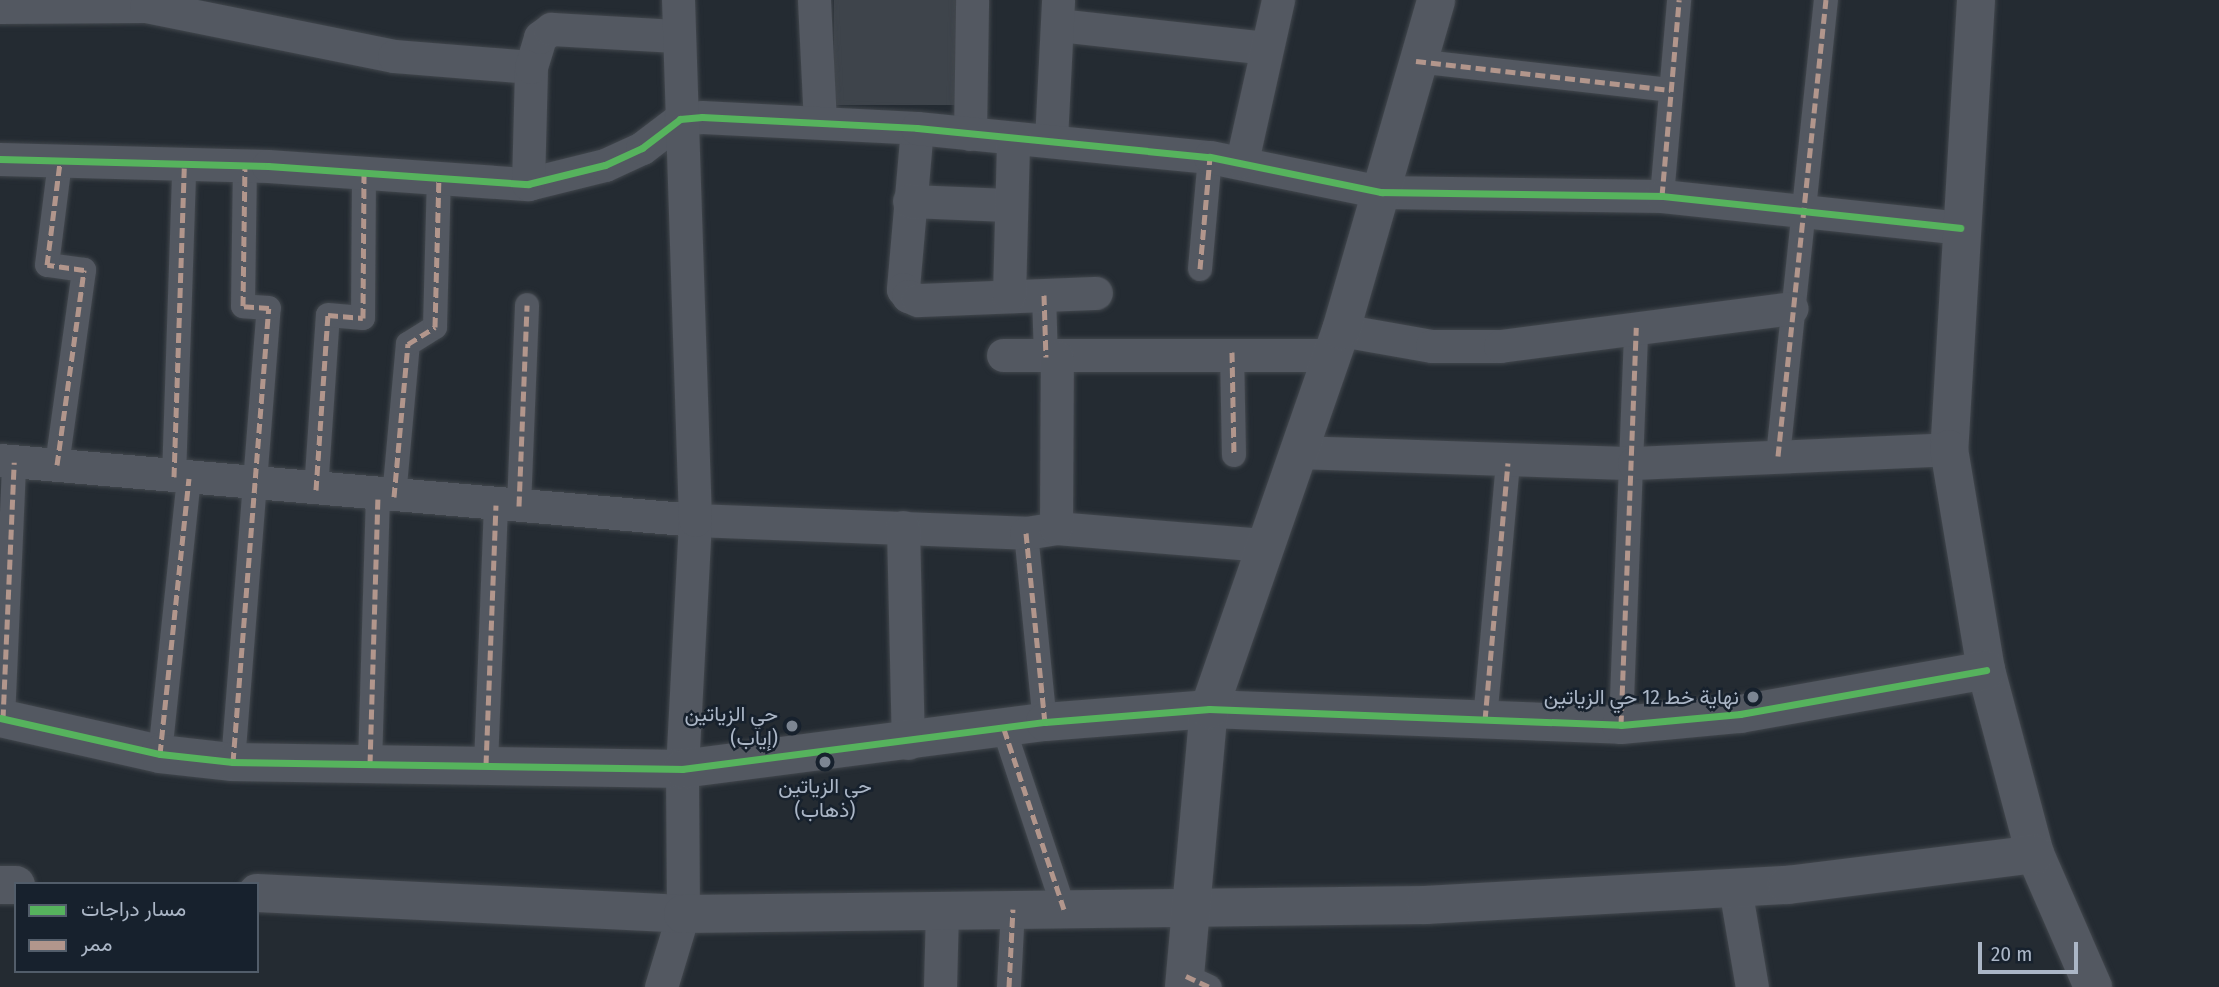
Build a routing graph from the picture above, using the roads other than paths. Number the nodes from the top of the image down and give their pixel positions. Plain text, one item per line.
1 (678, 0) edge
2 (814, 0) edge
3 (972, 0) edge
4 (1278, 0) edge
5 (1436, 0) edge
6 (1679, 0) edge
7 (1826, 0) edge
8 (1976, 0) edge
9 (146, 3) edge
10 (0, 7) edge
11 (1058, 13) edge
12 (677, 36) junction
13 (1265, 48) junction
14 (1416, 61) junction
15 (531, 67) junction
16 (1670, 90) junction
17 (680, 119) junction
18 (820, 121) junction
19 (916, 128) junction
20 (970, 134) junction
21 (1013, 138) junction
22 (1051, 140) junction
23 (1210, 157) junction
24 (0, 159) edge
25 (1242, 161) junction
26 (60, 162) junction
27 (245, 166) junction
28 (184, 168) junction
29 (364, 174) junction
30 (439, 179) junction
31 (528, 184) junction
32 (1381, 192) junction
33 (1662, 195) junction
34 (909, 201) junction
35 (1009, 205) junction
36 (1807, 208) junction
37 (1960, 228) junction
38 (1200, 269) dead end
39 (1096, 293) dead end
40 (1044, 295) junction
41 (1010, 296) junction
42 (527, 305) dead end
43 (1792, 308) junction
44 (1636, 327) junction
45 (1336, 343) junction
46 (1232, 352) junction
47 (1003, 355) dead end
48 (1052, 357) junction
49 (1949, 449) junction
50 (1297, 452) junction
51 (1234, 455) dead end
52 (1778, 456) junction
53 (7, 461) edge
54 (1508, 463) junction
55 (1634, 463) junction
56 (57, 466) junction
57 (181, 478) junction
58 (255, 485) junction
59 (316, 491) junction
60 (386, 497) junction
61 (507, 505) junction
62 (695, 520) junction
63 (903, 527) junction
64 (1041, 531) junction
65 (1263, 545) junction
66 (1986, 670) junction
67 (1209, 709) junction
68 (2, 718) edge
69 (1485, 720) junction
70 (1045, 722) junction
71 (1621, 725) junction
72 (1004, 729) junction
73 (908, 743) junction
74 (160, 754) junction
75 (233, 762) junction
76 (370, 764) junction
77 (486, 765) junction
78 (682, 769) junction
79 (2035, 854) junction
80 (1735, 888) junction
81 (259, 893) edge
82 (1191, 904) junction
83 (1013, 909) junction
84 (1064, 909) junction
85 (942, 910) junction
86 (683, 914) junction
87 (1193, 983) edge
88 (661, 987) edge
89 (940, 987) edge
90 (1009, 987) edge
91 (1752, 987) edge
92 (2093, 987) edge

1 - 12 street
2 - 18 street
3 - 20 street
4 - 13 street
5 - 14 street
6 - 16 street
7 - 36 street
8 - 37 street
9 - 10 street
9 - 15 street
11 - 13 street
11 - 22 street
12 - 15 street
12 - 17 street
13 - 25 street
14 - 16 street
14 - 32 street
15 - 31 street
16 - 33 street
17 - 18 street
17 - 31 street
17 - 62 street
18 - 19 street
19 - 20 street
19 - 34 street
20 - 21 street
21 - 22 street
21 - 35 street
22 - 23 street
23 - 25 street
23 - 38 street
24 - 26 street
25 - 32 street
26 - 28 street
26 - 56 street
27 - 28 street
27 - 29 street
27 - 58 street
28 - 57 street
29 - 30 street
29 - 59 street
30 - 31 street
30 - 60 street
32 - 33 street
32 - 45 street
33 - 36 street
34 - 35 street
34 - 41 street
35 - 41 street
36 - 37 street
36 - 43 street
37 - 49 street
39 - 40 street
40 - 41 street
40 - 48 street
42 - 61 street
43 - 44 street
43 - 52 street
44 - 45 street
44 - 55 street
45 - 46 street
45 - 50 street
46 - 48 street
46 - 51 street
47 - 48 street
48 - 64 street
49 - 52 street
49 - 66 street
50 - 54 street
50 - 65 street
52 - 55 street
53 - 56 street
53 - 68 street
54 - 55 street
54 - 69 street
55 - 71 street
56 - 57 street
57 - 58 street
57 - 74 street
58 - 59 street
58 - 75 street
59 - 60 street
60 - 61 street
60 - 76 street
61 - 62 street
61 - 77 street
62 - 63 street
62 - 78 street
63 - 64 street
63 - 73 street
64 - 65 street
64 - 70 street
65 - 67 street
66 - 71 street
66 - 79 street
67 - 69 street
67 - 70 street
67 - 82 street
68 - 74 street
69 - 71 street
70 - 72 street
72 - 73 street
72 - 84 street
73 - 78 street
74 - 75 street
75 - 76 street
76 - 77 street
77 - 78 street
78 - 86 street
79 - 80 street
79 - 92 street
80 - 82 street
80 - 91 street
81 - 86 street
82 - 84 street
82 - 87 street
83 - 84 street
83 - 85 street
83 - 90 street
85 - 86 street
85 - 89 street
86 - 88 street

